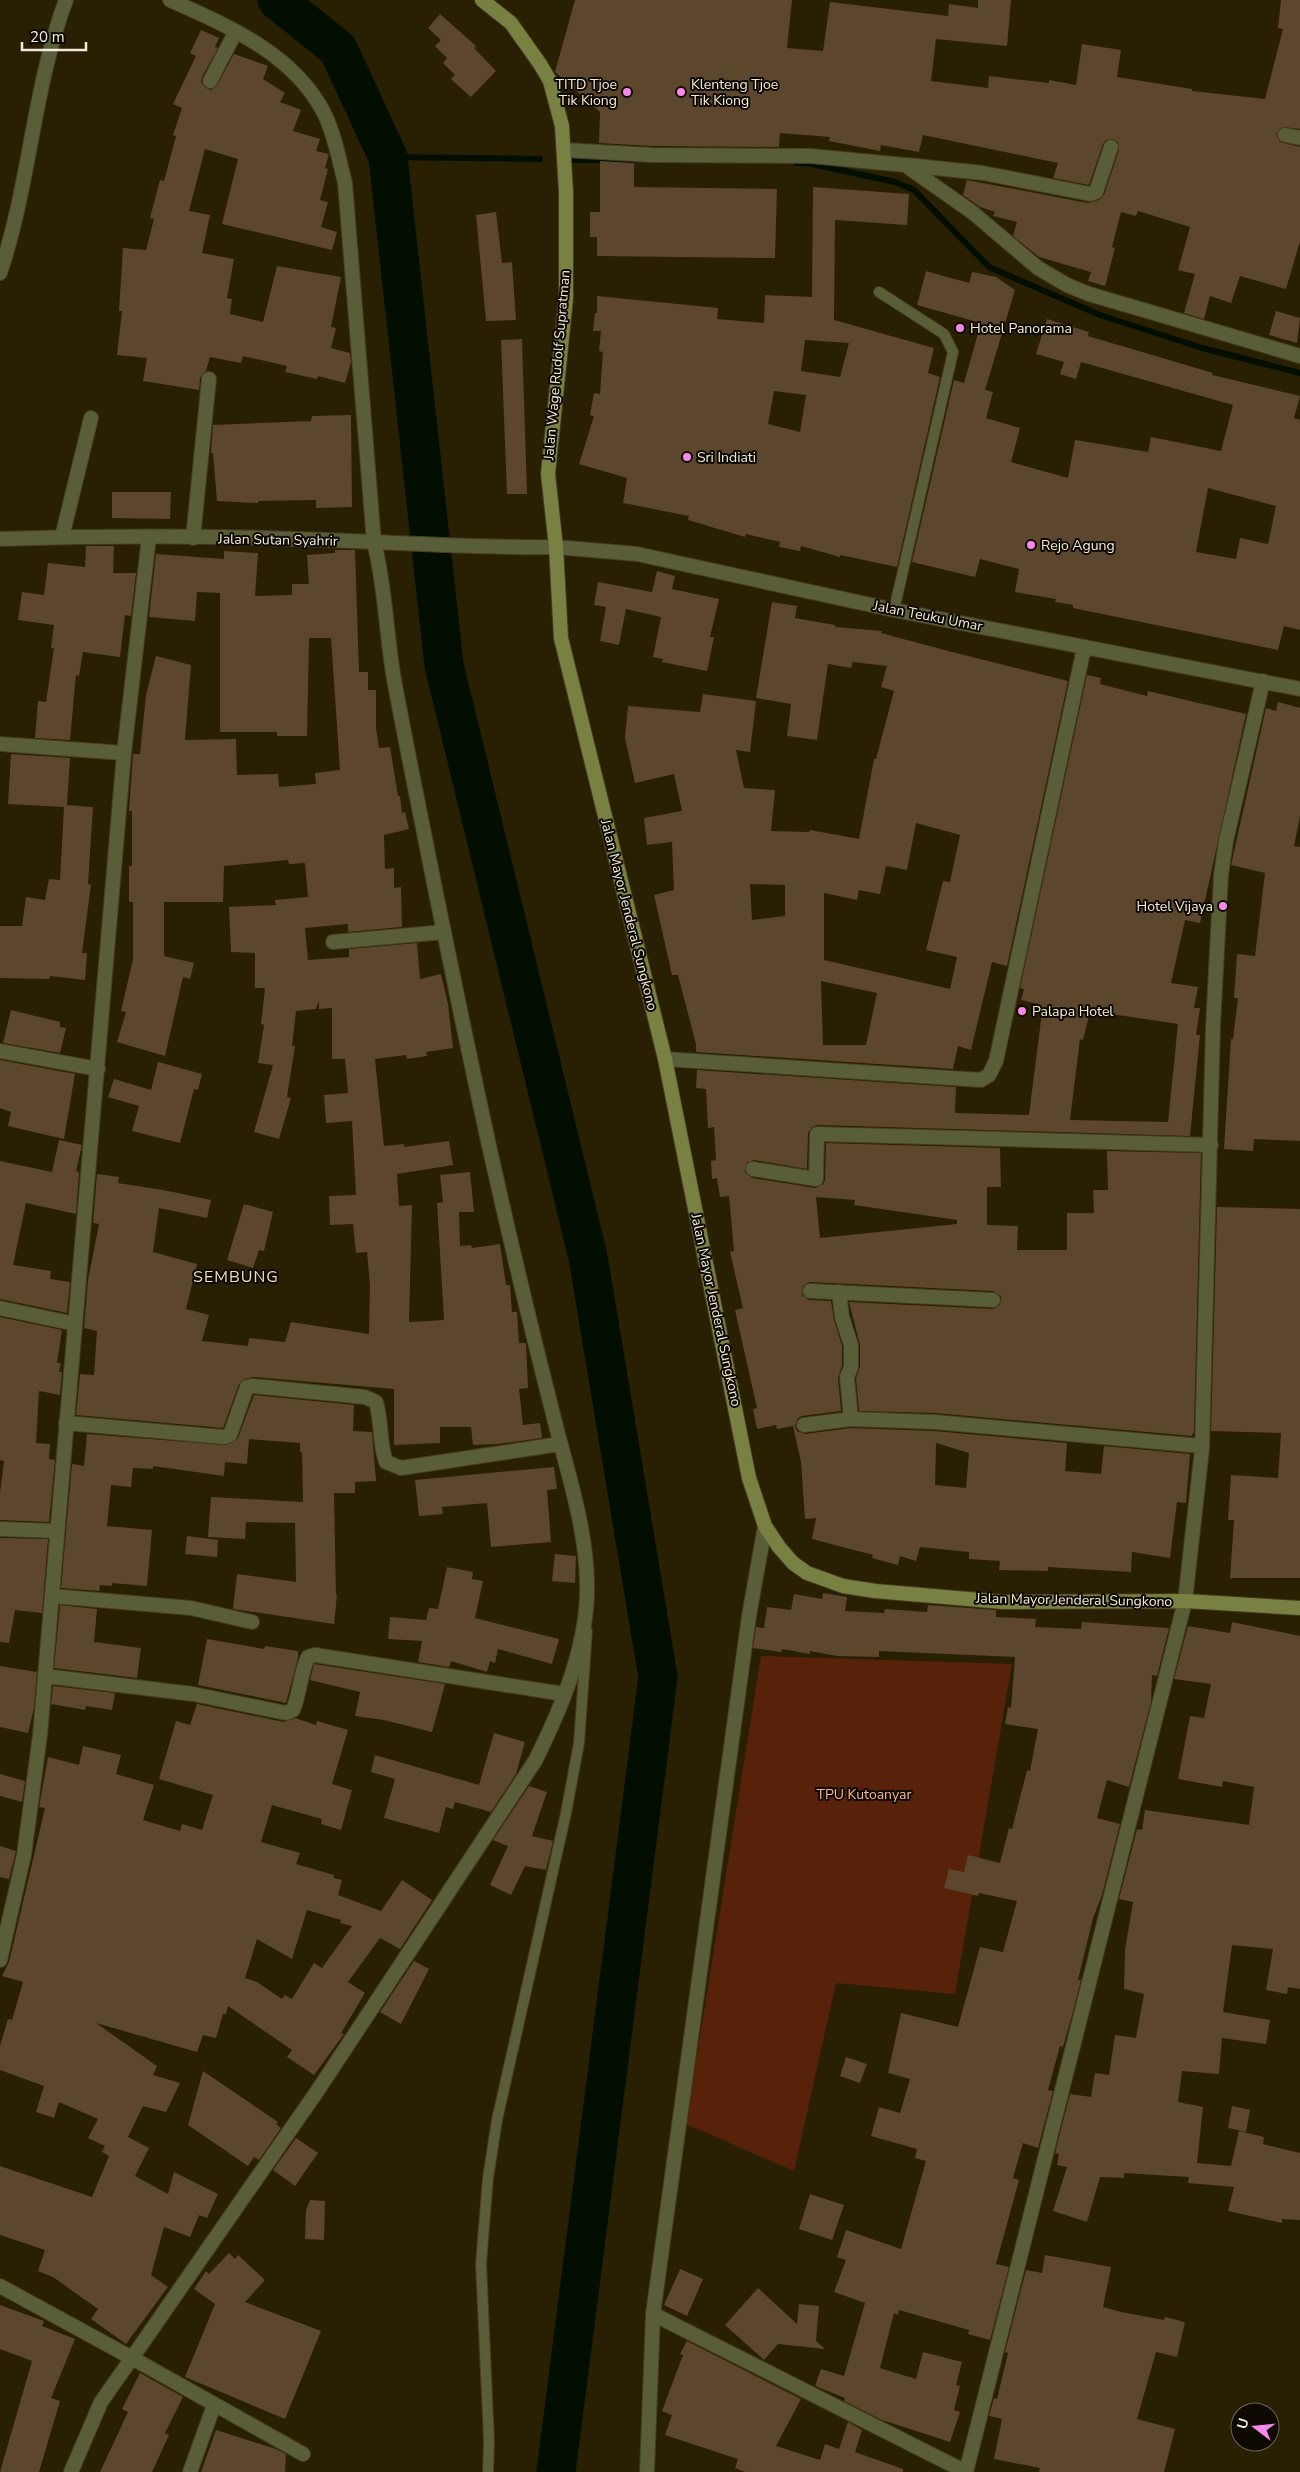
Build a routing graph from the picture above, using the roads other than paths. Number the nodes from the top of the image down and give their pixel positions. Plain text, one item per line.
1 (66, 0) edge
2 (170, 0) edge
3 (482, 0) edge
4 (235, 33) junction
5 (210, 81) dead end
6 (1286, 135) dead end
7 (1300, 138) edge
8 (1111, 147) dead end
9 (564, 150) junction
10 (906, 165) junction
11 (0, 273) edge
12 (879, 292) dead end
13 (1300, 356) edge
14 (209, 379) dead end
15 (90, 418) dead end
16 (62, 537) junction
17 (149, 537) junction
18 (193, 538) junction
19 (0, 539) edge
20 (378, 542) junction
21 (556, 547) junction
22 (894, 610) junction
23 (1084, 648) junction
24 (1263, 681) junction
25 (1300, 689) edge
26 (0, 744) edge
27 (124, 753) junction
28 (444, 932) junction
29 (333, 942) dead end
30 (0, 1051) edge
31 (665, 1058) junction
32 (98, 1069) junction
33 (1211, 1145) junction
34 (752, 1169) dead end
35 (810, 1291) dead end
36 (839, 1292) junction
37 (993, 1300) dead end
38 (0, 1308) edge
39 (74, 1324) junction
40 (851, 1419) junction
41 (66, 1423) junction
42 (804, 1425) dead end
43 (560, 1444) junction
44 (1202, 1446) junction
45 (765, 1526) junction
46 (0, 1529) edge
47 (57, 1531) junction
48 (52, 1596) junction
49 (1185, 1601) junction
50 (1300, 1608) edge
51 (587, 1609) junction
52 (252, 1622) dead end
53 (45, 1676) junction
54 (564, 1694) junction
55 (0, 1960) edge
56 (0, 2286) edge
57 (653, 2314) junction
58 (132, 2358) junction
59 (214, 2405) junction
60 (303, 2454) dead end
61 (71, 2472) edge
62 (190, 2472) edge
63 (488, 2472) edge
64 (647, 2472) edge
65 (966, 2472) edge

1 - 11 street
2 - 4 street
3 - 9 main road, Jalan Wage Rudolf Supratman
4 - 5 street
4 - 20 street
6 - 7 street
8 - 10 street
9 - 10 street
9 - 21 main road, Jalan Wage Rudolf Supratman
10 - 13 street
12 - 22 lane
14 - 18 street
15 - 16 street
16 - 17 street, Jalan Sutan Syahrir
16 - 19 street, Jalan Sutan Syahrir
17 - 18 street, Jalan Sutan Syahrir
17 - 27 street
18 - 20 street, Jalan Sutan Syahrir
20 - 21 street, Jalan Sutan Syahrir
20 - 28 street
21 - 22 street, Jalan Teuku Umar
21 - 31 main road, Jalan Mayor Jenderal Sungkono
22 - 23 street, Jalan Teuku Umar
23 - 24 street, Jalan Teuku Umar
23 - 31 street
24 - 25 street, Jalan Teuku Umar
24 - 33 street
26 - 27 street
27 - 32 street
28 - 29 street
28 - 43 street
30 - 32 street
31 - 45 main road, Jalan Mayor Jenderal Sungkono
32 - 39 street
33 - 34 street
33 - 44 street
35 - 36 street
36 - 37 street
36 - 40 street
38 - 39 street
39 - 41 street
40 - 42 street
40 - 44 street
41 - 43 street
41 - 47 street
43 - 51 street
44 - 49 street
45 - 49 main road, Jalan Mayor Jenderal Sungkono
45 - 57 street
46 - 47 street
47 - 48 street
48 - 52 street
48 - 53 street
49 - 50 main road, Jalan Mayor Jenderal Sungkono
49 - 65 street
51 - 54 street
51 - 63 lane
53 - 54 street
53 - 55 street
54 - 58 street
56 - 58 street
57 - 64 street
57 - 65 street
58 - 59 street
58 - 61 street
59 - 60 street
59 - 62 street

